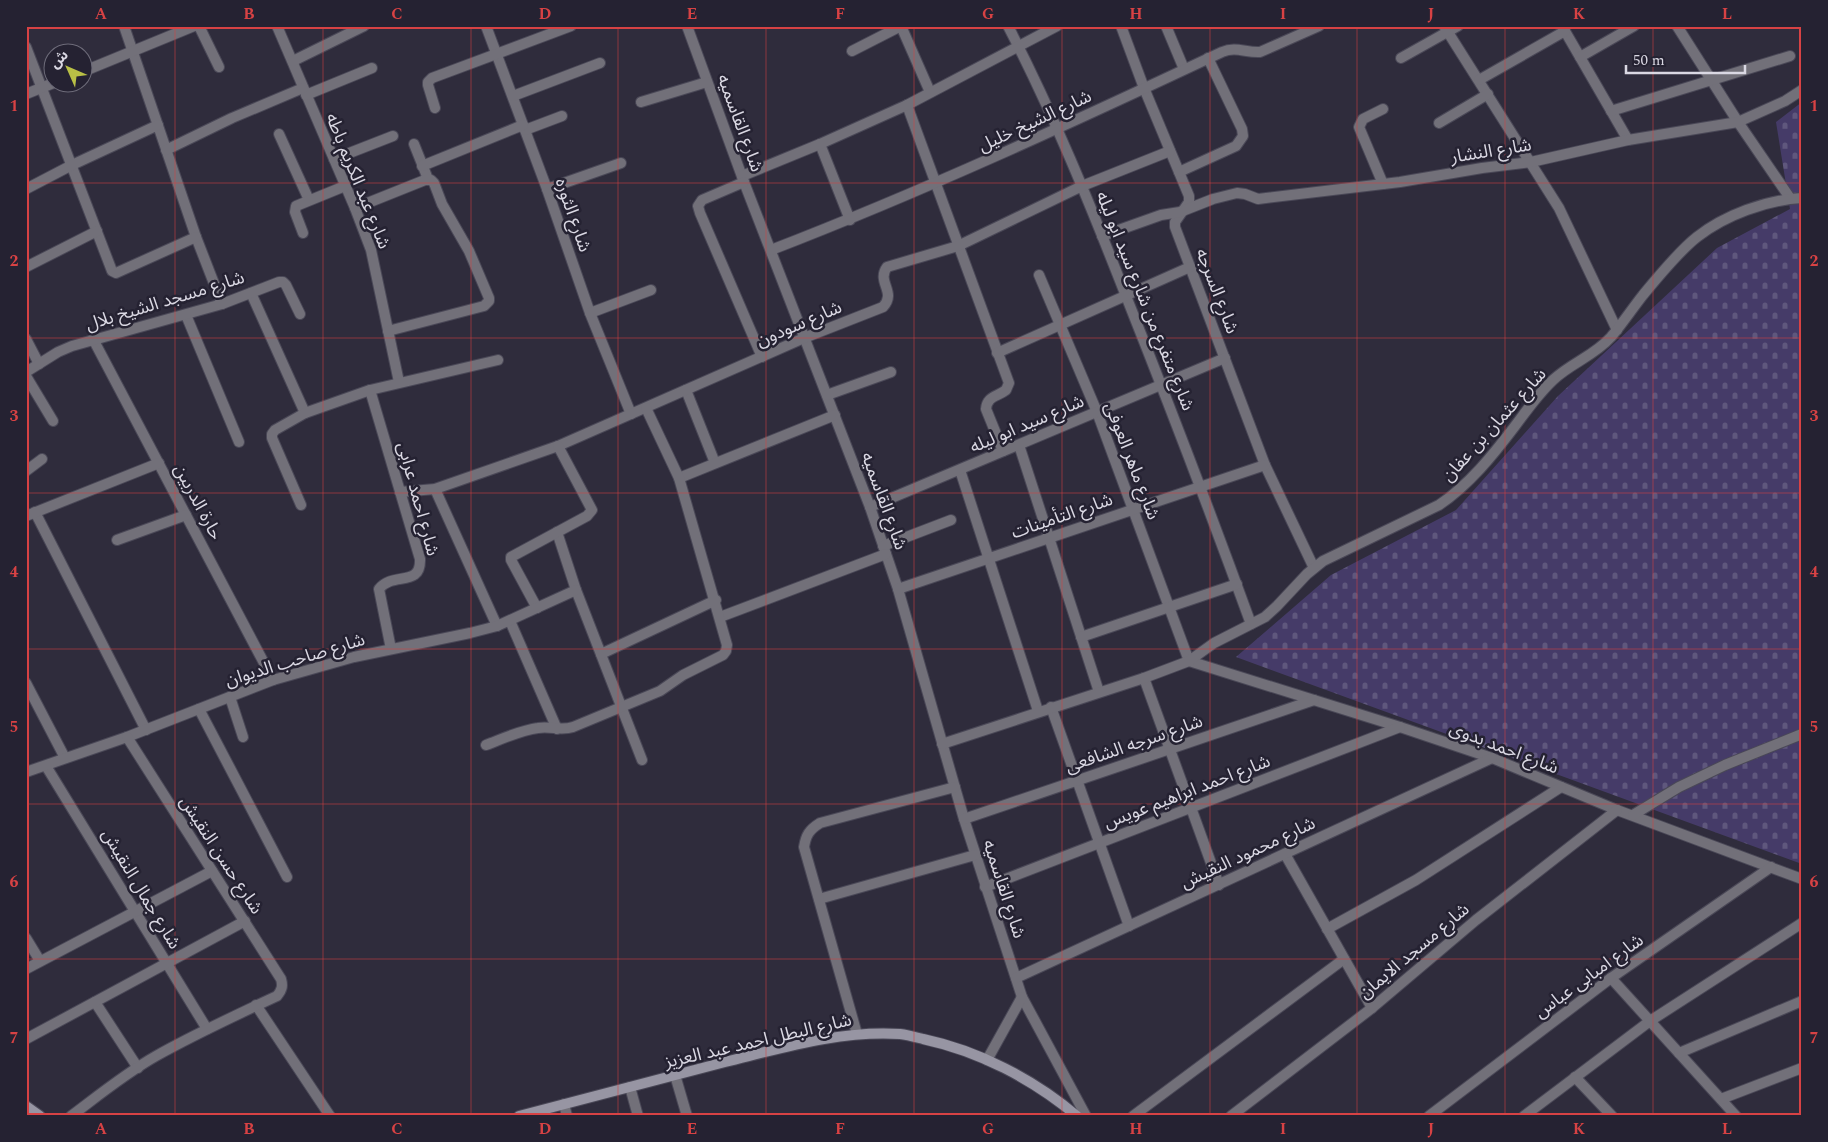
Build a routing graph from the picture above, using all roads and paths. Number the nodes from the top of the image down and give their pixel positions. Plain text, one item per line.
1 (124, 26) edge
2 (194, 26) edge
3 (199, 26) edge
4 (277, 26) edge
5 (364, 26) edge
6 (486, 26) edge
7 (571, 26) edge
8 (687, 26) edge
9 (901, 26) edge
10 (1008, 26) edge
11 (1057, 26) edge
12 (1121, 26) edge
13 (1166, 26) edge
14 (1458, 26) edge
15 (1634, 26) edge
16 (1677, 26) edge
17 (1313, 27) edge
18 (1563, 28) edge
19 (1446, 29) edge
20 (1018, 46) junction
21 (26, 47) edge
22 (134, 51) junction
23 (852, 51) dead end
24 (497, 54) junction
25 (1790, 56) dead end
26 (1580, 57) junction
27 (1208, 58) junction
28 (1401, 58) dead end
29 (293, 61) junction
30 (600, 63) dead end
31 (219, 67) dead end
32 (92, 68) edge
33 (372, 68) dead end
34 (1184, 69) junction
35 (1480, 80) junction
36 (1711, 80) junction
37 (707, 82) junction
38 (42, 88) joint
39 (1144, 88) junction
40 (1802, 90) edge
41 (304, 91) junction
42 (44, 92) edge
43 (930, 92) junction
44 (26, 94) edge
45 (1488, 94) junction
46 (512, 96) junction
47 (641, 102) dead end
48 (907, 105) junction
49 (435, 108) dead end
50 (1383, 110) dead end
51 (1611, 111) junction
52 (562, 116) dead end
53 (1439, 122) dead end
54 (1738, 122) junction
55 (158, 125) junction
56 (524, 128) junction
57 (1058, 129) junction
58 (279, 134) dead end
59 (393, 136) dead end
60 (1628, 140) junction
61 (414, 144) dead end
62 (820, 144) junction
63 (166, 150) junction
64 (1170, 151) junction
65 (334, 159) junction
66 (1531, 162) junction
67 (621, 163) dead end
68 (72, 166) junction
69 (422, 166) junction
70 (1179, 172) junction
71 (743, 179) junction
72 (429, 180) junction
73 (936, 184) junction
74 (1383, 184) junction
75 (345, 186) junction
76 (1082, 186) junction
77 (26, 189) edge
78 (547, 189) junction
79 (1790, 198) junction
80 (1802, 198) edge
81 (309, 200) junction
82 (355, 208) junction
83 (1180, 212) junction
84 (850, 220) junction
85 (96, 231) junction
86 (303, 233) dead end
87 (1102, 236) junction
88 (196, 237) junction
89 (958, 246) junction
90 (770, 250) junction
91 (26, 267) edge
92 (1190, 267) junction
93 (1039, 275) dead end
94 (651, 290) dead end
95 (251, 293) junction
96 (1126, 295) junction
97 (222, 304) junction
98 (590, 313) junction
99 (300, 314) dead end
100 (186, 315) junction
101 (1060, 325) junction
102 (1617, 330) junction
103 (388, 331) junction
104 (26, 338) edge
105 (804, 338) junction
106 (93, 339) junction
107 (998, 353) junction
108 (762, 357) junction
109 (1225, 358) junction
110 (498, 360) dead end
111 (39, 364) junction
112 (891, 372) dead end
113 (26, 374) edge
114 (399, 382) junction
115 (1162, 385) junction
116 (370, 390) junction
117 (686, 390) junction
118 (827, 395) junction
119 (646, 408) junction
120 (1097, 412) junction
121 (305, 413) junction
122 (631, 414) junction
123 (835, 415) junction
124 (53, 421) dead end
125 (239, 442) dead end
126 (1019, 445) junction
127 (558, 446) junction
128 (1003, 451) junction
129 (42, 459) dead end
130 (158, 463) junction
131 (715, 463) junction
132 (1266, 465) junction
133 (960, 470) junction
134 (26, 471) edge
135 (679, 478) junction
136 (1201, 486) junction
137 (435, 488) junction
138 (400, 492) junction
139 (301, 505) dead end
140 (870, 508) junction
141 (1133, 509) junction
142 (31, 514) edge
143 (186, 515) junction
144 (950, 520) dead end
145 (557, 532) junction
146 (1049, 538) junction
147 (116, 540) dead end
148 (884, 550) junction
149 (989, 558) junction
150 (1314, 568) junction
151 (1236, 584) junction
152 (898, 589) junction
153 (576, 590) junction
154 (716, 600) junction
155 (537, 608) junction
156 (1169, 608) junction
157 (720, 617) junction
158 (510, 621) junction
159 (1251, 624) junction
160 (497, 626) junction
161 (1081, 637) junction
162 (391, 649) junction
163 (601, 654) junction
164 (1189, 661) junction
165 (1144, 678) junction
166 (273, 680) junction
167 (26, 683) edge
168 (1099, 692) junction
169 (230, 697) junction
170 (1314, 700) junction
171 (622, 708) junction
172 (1051, 708) junction
173 (199, 709) junction
174 (1038, 711) junction
175 (1400, 727) junction
176 (557, 729) junction
177 (146, 730) junction
178 (1802, 734) edge
179 (243, 736) dead end
180 (127, 737) junction
181 (942, 744) junction
182 (486, 745) dead end
183 (1170, 749) junction
184 (65, 758) junction
185 (1492, 758) junction
186 (642, 760) dead end
187 (46, 766) junction
188 (26, 772) edge
189 (1078, 781) junction
190 (955, 787) junction
191 (1561, 787) junction
192 (1191, 808) junction
193 (1617, 810) junction
194 (1633, 815) junction
195 (964, 819) junction
196 (1100, 842) junction
197 (1285, 854) junction
198 (975, 855) junction
199 (1771, 867) junction
200 (212, 871) junction
201 (287, 877) dead end
202 (1802, 879) edge
203 (1219, 885) junction
204 (985, 887) junction
205 (819, 899) junction
206 (136, 911) junction
207 (245, 921) junction
208 (1802, 923) edge
209 (1130, 926) junction
210 (1327, 928) junction
211 (26, 938) edge
212 (1344, 959) junction
213 (40, 961) junction
214 (167, 963) junction
215 (26, 969) edge
216 (1016, 978) junction
217 (1612, 978) junction
218 (1022, 997) junction
219 (1802, 1001) edge
220 (95, 1002) junction
221 (256, 1006) junction
222 (1372, 1008) junction
223 (1650, 1021) junction
224 (207, 1029) junction
225 (857, 1034) junction
226 (26, 1039) edge
227 (1679, 1053) junction
228 (987, 1060) junction
229 (138, 1068) junction
230 (1802, 1068) edge
231 (675, 1075) junction
232 (1575, 1077) junction
233 (630, 1087) junction
234 (1721, 1099) junction
235 (564, 1104) junction
236 (27, 1107) edge
237 (526, 1115) edge
238 (40, 1116) edge
239 (71, 1116) edge
240 (330, 1116) edge
241 (567, 1116) edge
242 (638, 1116) edge
243 (687, 1116) edge
244 (1077, 1116) edge
245 (1086, 1116) edge
246 (1133, 1116) edge
247 (1231, 1116) edge
248 (1429, 1116) edge
249 (1524, 1116) edge
250 (1612, 1116) edge
251 (1736, 1116) edge

1 - 22 street
2 - 22 street
3 - 31 street
4 - 29 street, شارع عبد الكريم باطه
5 - 29 street
6 - 24 street, شارع الثوره
7 - 24 street
8 - 37 street, شارع القاسميه
9 - 23 street
9 - 43 street
10 - 20 street, شارع متفرع من شارع سيد ابو ليله
11 - 20 street
12 - 39 street, شارع السرجه
13 - 34 street
14 - 19 street
15 - 26 street
16 - 36 street
17 - 27 street, شارع الشيخ خليل
18 - 26 street
18 - 35 street
19 - 28 street
19 - 35 street
20 - 43 street
20 - 57 street, شارع متفرع من شارع سيد ابو ليله
21 - 38 street
22 - 32 street
22 - 55 street
24 - 46 street, شارع الثوره
24 - 49 street
25 - 36 street
26 - 51 street
27 - 34 street, شارع الشيخ خليل
27 - 70 street
29 - 41 street, شارع عبد الكريم باطه
30 - 46 street
33 - 41 street
34 - 39 street, شارع الشيخ خليل
35 - 45 street
36 - 51 street
36 - 54 street
37 - 47 street
37 - 71 street, شارع القاسميه
38 - 44 street
39 - 57 street, شارع الشيخ خليل
39 - 64 street, شارع السرجه
40 - 54 street, شارع النشار
41 - 63 street
41 - 65 street, شارع عبد الكريم باطه
42 - 68 street
43 - 48 street
45 - 53 street
45 - 66 street
46 - 56 street, شارع الثوره
48 - 62 street
48 - 73 street
50 - 74 street
51 - 60 street
52 - 56 street
54 - 60 street, شارع النشار
54 - 79 street
55 - 63 street
55 - 68 street
56 - 69 street
56 - 78 street, شارع الثوره
57 - 73 street, شارع الشيخ خليل
57 - 76 street, شارع متفرع من شارع سيد ابو ليله
58 - 81 street
59 - 65 street
60 - 66 street, شارع النشار
61 - 69 street
62 - 71 street
62 - 84 street
63 - 88 street
64 - 70 street, شارع السرجه
64 - 76 street, شارع سودون
65 - 75 street, شارع عبد الكريم باطه
66 - 74 street, شارع النشار
66 - 102 street
67 - 78 street
68 - 77 street
68 - 85 street
69 - 72 street
70 - 83 street, شارع السرجه
71 - 90 street, شارع القاسميه
71 - 108 street
72 - 82 street
72 - 103 street
73 - 84 street, شارع الشيخ خليل
73 - 89 street
74 - 83 street, شارع النشار
75 - 81 street
75 - 82 street, شارع عبد الكريم باطه
76 - 87 street, شارع متفرع من شارع سيد ابو ليله
76 - 89 street, شارع سودون
78 - 98 street, شارع الثوره
79 - 80 street, شارع عثمان بن عفان
79 - 102 street, شارع عثمان بن عفان
81 - 86 street
82 - 103 street, شارع عبد الكريم باطه
83 - 87 street, شارع النشار
83 - 92 street, شارع السرجه
84 - 90 street, شارع الشيخ خليل
85 - 88 street
85 - 91 street
87 - 96 street, شارع متفرع من شارع سيد ابو ليله
88 - 97 street
89 - 105 street, شارع سودون
89 - 107 street
90 - 105 street, شارع القاسميه
92 - 96 street
92 - 109 street, شارع السرجه
93 - 101 street, شارع ماهر العوفى
94 - 98 street
95 - 97 street, شارع مسجد الشيخ بلال
95 - 99 street, شارع مسجد الشيخ بلال
95 - 121 street
96 - 101 street
96 - 115 street, شارع متفرع من شارع سيد ابو ليله
97 - 100 street, شارع مسجد الشيخ بلال
98 - 122 street, شارع الثوره
100 - 106 street, شارع مسجد الشيخ بلال
100 - 125 street
101 - 107 street
101 - 120 street, شارع ماهر العوفى
102 - 150 street, شارع عثمان بن عفان
103 - 114 street, شارع عبد الكريم باطه
104 - 111 street
105 - 108 street, شارع سودون
105 - 118 street, شارع القاسميه
106 - 111 street, شارع مسجد الشيخ بلال
106 - 130 street, حارة الدربين
107 - 128 street
108 - 117 street, شارع سودون
109 - 115 street, شارع سيد ابو ليله
109 - 132 street, شارع السرجه
110 - 114 street
111 - 113 street, شارع مسجد الشيخ بلال
112 - 118 street
113 - 124 street
114 - 116 street
115 - 120 street, شارع سيد ابو ليله
115 - 136 street, شارع متفرع من شارع سيد ابو ليله
116 - 121 street
116 - 138 street, شارع احمد عرابى
117 - 119 street, شارع سودون
117 - 131 street
118 - 123 street, شارع القاسميه
119 - 122 street, شارع سودون
119 - 135 street
120 - 126 street, شارع سيد ابو ليله
120 - 141 street, شارع ماهر العوفى
121 - 139 street
122 - 127 street, شارع سودون
123 - 131 street
123 - 140 street, شارع القاسميه
126 - 128 street, شارع سيد ابو ليله
126 - 146 street
127 - 137 street, شارع سودون
127 - 145 street
128 - 133 street, شارع سيد ابو ليله
129 - 134 street
130 - 142 street
130 - 143 street, حارة الدربين
131 - 135 street
132 - 136 street, شارع التأمينات
132 - 150 street, شارع السرجه
133 - 140 street, شارع سيد ابو ليله
133 - 149 street
135 - 154 street
136 - 141 street, شارع التأمينات
136 - 151 street, شارع متفرع من شارع سيد ابو ليله
137 - 138 street, شارع سودون
137 - 160 street
138 - 162 street, شارع احمد عرابى
140 - 148 street, شارع القاسميه
141 - 146 street, شارع التأمينات
141 - 156 street, شارع ماهر العوفى
142 - 177 street
143 - 147 street
143 - 166 street, حارة الدربين
144 - 148 street
145 - 153 street
145 - 155 street
146 - 149 street, شارع التأمينات
146 - 161 street
148 - 152 street, شارع القاسميه
148 - 157 street
149 - 152 street, شارع التأمينات
149 - 174 street
150 - 159 street, شارع عثمان بن عفان
151 - 156 street
151 - 159 street, شارع متفرع من شارع سيد ابو ليله
152 - 181 street, شارع القاسميه
153 - 155 street, شارع صاحب الديوان
153 - 163 street
154 - 157 street
154 - 163 street
155 - 158 street, شارع صاحب الديوان
156 - 161 street
156 - 164 street, شارع ماهر العوفى
157 - 171 street
158 - 160 street, شارع صاحب الديوان
158 - 176 street
159 - 164 street, شارع عثمان بن عفان
160 - 162 street, شارع صاحب الديوان
161 - 168 street
162 - 166 street, شارع صاحب الديوان
163 - 171 street
164 - 165 street, شارع عثمان بن عفان
164 - 170 street, شارع احمد بدوى
165 - 168 street, شارع عثمان بن عفان
165 - 183 street
166 - 169 street, شارع صاحب الديوان
167 - 184 street
168 - 172 street, شارع عثمان بن عفان
169 - 173 street, شارع صاحب الديوان
169 - 179 street
170 - 175 street, شارع احمد بدوى
170 - 183 street, شارع سرجه الشافعى
171 - 176 street
171 - 186 street
172 - 174 street, شارع عثمان بن عفان
172 - 189 street
173 - 177 street, شارع صاحب الديوان
173 - 201 street
174 - 181 street, شارع عثمان بن عفان
175 - 185 street, شارع احمد بدوى
175 - 192 street, شارع احمد ابراهيم عويس
176 - 182 street
177 - 180 street, شارع صاحب الديوان
178 - 194 street
180 - 184 street, شارع صاحب الديوان
180 - 200 street, شارع حسن النقيش
181 - 190 street, شارع القاسميه
183 - 189 street, شارع سرجه الشافعى
183 - 192 street
184 - 187 street, شارع صاحب الديوان
185 - 191 street, شارع احمد بدوى
185 - 197 street, شارع محمود النقيش
187 - 188 street, شارع صاحب الديوان
187 - 206 street, شارع جمال النقيش
189 - 195 street, شارع سرجه الشافعى
189 - 196 street
190 - 195 street, شارع القاسميه
190 - 205 street
191 - 193 street, شارع احمد بدوى
191 - 210 street
192 - 196 street, شارع احمد ابراهيم عويس
192 - 203 street
193 - 194 street, شارع احمد بدوى
193 - 222 street, شارع مسجد الايمان
194 - 199 street, شارع احمد بدوى
195 - 198 street, شارع القاسميه
196 - 204 street, شارع احمد ابراهيم عويس
196 - 209 street
197 - 203 street, شارع محمود النقيش
197 - 210 street
198 - 204 street, شارع القاسميه
198 - 205 street
199 - 202 street, شارع احمد بدوى
199 - 217 street, شارع امبابى عباس
200 - 206 street
200 - 207 street, شارع حسن النقيش
203 - 209 street, شارع محمود النقيش
204 - 216 street, شارع القاسميه
205 - 225 street
206 - 213 street
206 - 214 street, شارع جمال النقيش
207 - 214 street
207 - 221 street, شارع حسن النقيش
208 - 223 street
209 - 216 street, شارع محمود النقيش
210 - 212 street
211 - 213 street
212 - 222 street
212 - 246 street
213 - 215 street
214 - 220 street
214 - 224 street, شارع جمال النقيش
216 - 218 street, شارع القاسميه
217 - 223 street
217 - 248 street, شارع امبابى عباس
218 - 228 street
218 - 245 street, شارع القاسميه
219 - 227 street
220 - 226 street
220 - 229 street
221 - 224 street
221 - 240 street
222 - 247 street, شارع مسجد الايمان
223 - 227 street
223 - 232 street
224 - 229 street
225 - 228 main road, شارع البطل احمد عبد العزيز
225 - 231 main road, شارع البطل احمد عبد العزيز
227 - 234 street
228 - 244 main road, شارع البطل احمد عبد العزيز
229 - 239 street
230 - 234 street
231 - 233 main road, شارع البطل احمد عبد العزيز
231 - 243 street
232 - 249 street
232 - 250 street
233 - 235 main road, شارع البطل احمد عبد العزيز
233 - 242 street
234 - 251 street
235 - 237 main road, شارع البطل احمد عبد العزيز
235 - 241 street
236 - 238 main road

